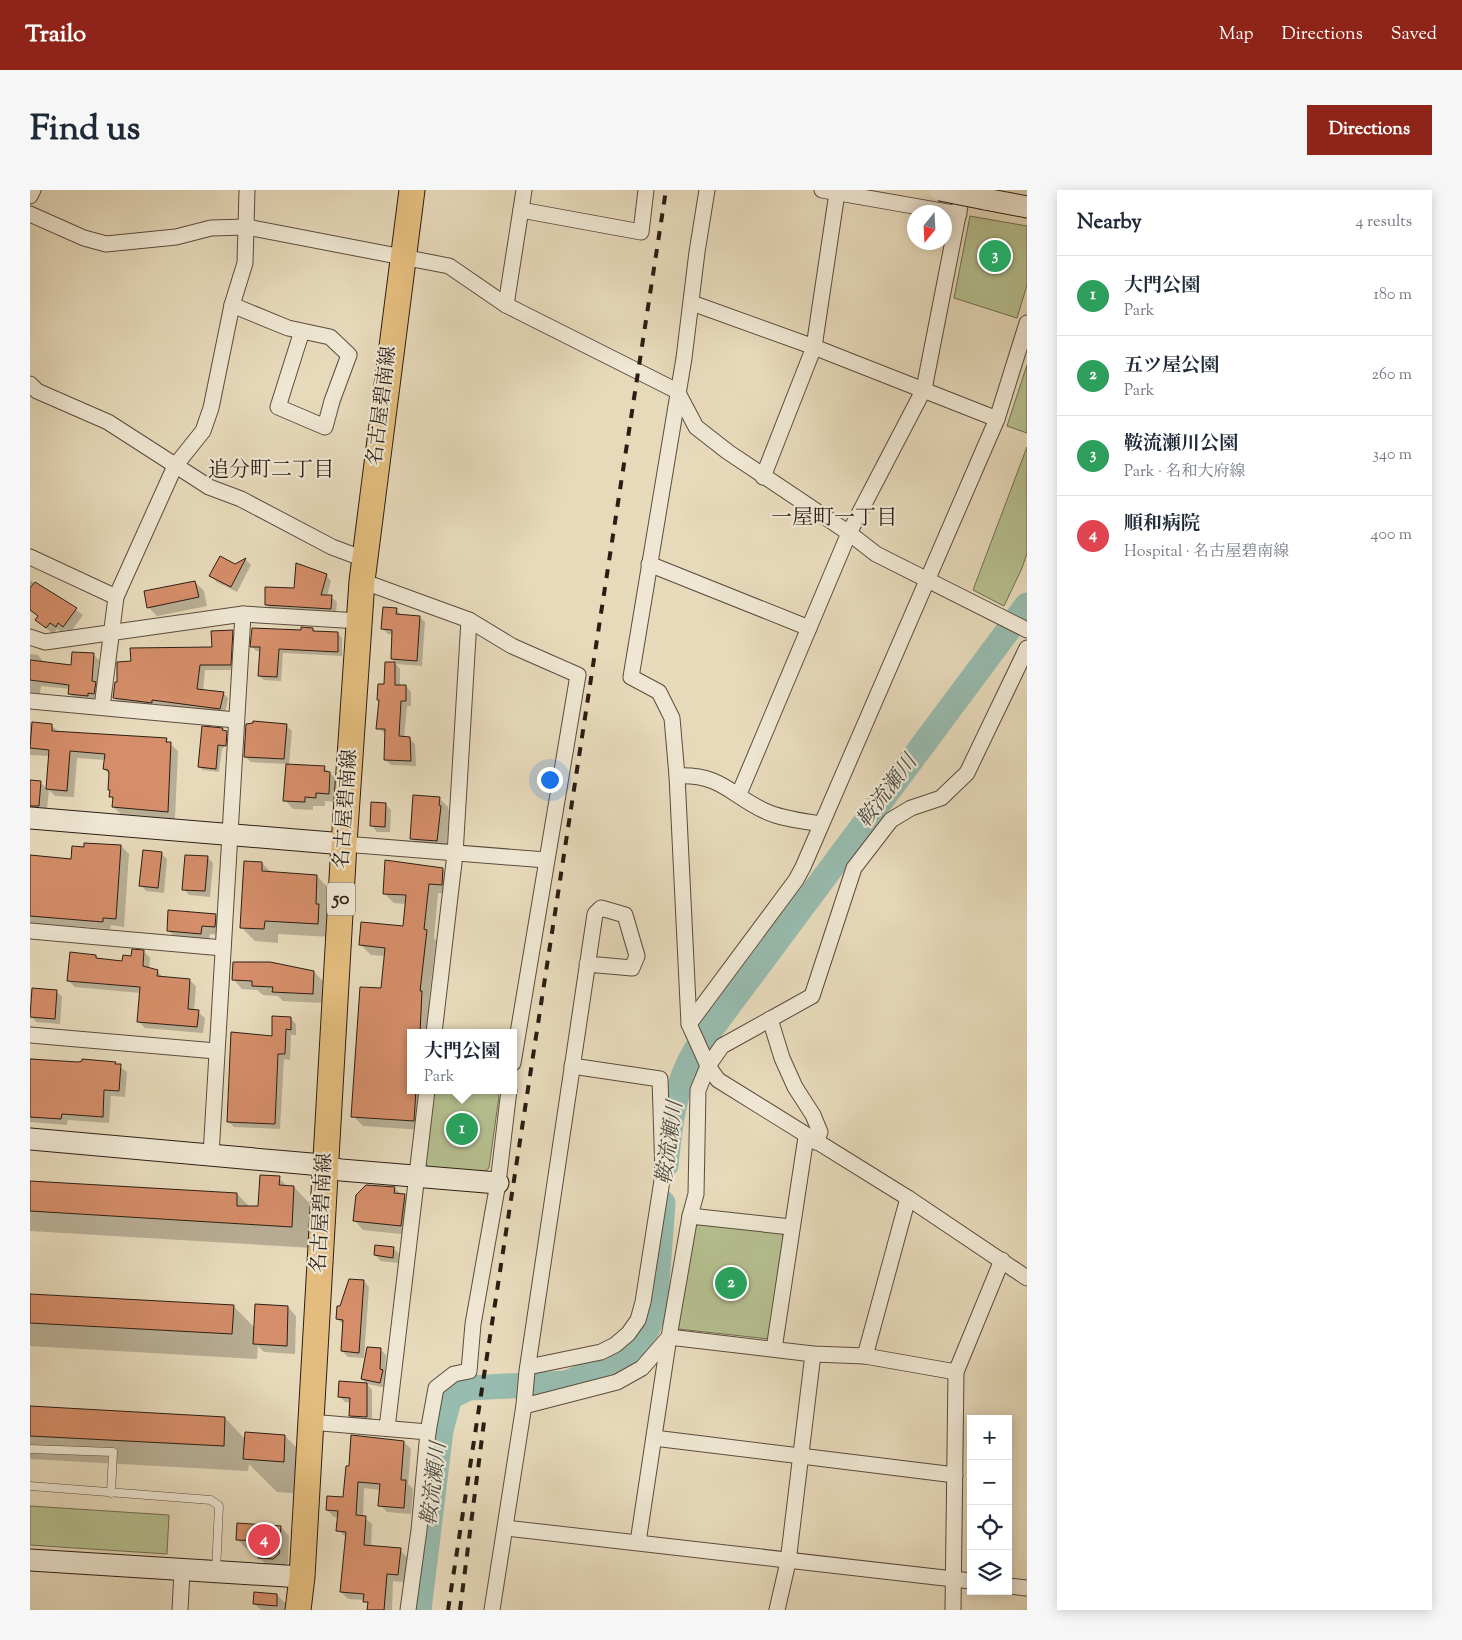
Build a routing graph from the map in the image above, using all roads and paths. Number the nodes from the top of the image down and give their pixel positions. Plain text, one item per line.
1 (33, 190) edge
2 (247, 190) edge
3 (412, 190) edge
4 (524, 190) edge
5 (646, 190) edge
6 (707, 190) edge
7 (822, 190) edge
8 (940, 190) edge
9 (963, 190) edge
10 (838, 193) junction
11 (30, 196) edge
12 (1027, 207) edge
13 (521, 210) junction
14 (30, 214) edge
15 (959, 214) junction
16 (247, 227) junction
17 (403, 255) junction
18 (692, 304) junction
19 (232, 305) junction
20 (506, 305) junction
21 (1027, 323) edge
22 (302, 331) junction
23 (814, 347) junction
24 (30, 384) edge
25 (924, 389) junction
26 (677, 391) junction
27 (997, 419) junction
28 (175, 466) junction
29 (763, 477) junction
30 (849, 533) junction
31 (30, 557) edge
32 (649, 564) junction
33 (363, 570) junction
34 (926, 581) junction
35 (116, 596) junction
36 (243, 614) junction
37 (469, 620) junction
38 (360, 621) junction
39 (808, 628) junction
40 (1027, 630) edge
41 (110, 634) junction
42 (30, 637) edge
43 (1027, 648) edge
44 (30, 701) edge
45 (102, 707) junction
46 (236, 720) junction
47 (677, 776) junction
48 (739, 794) junction
49 (30, 818) edge
50 (822, 824) junction
51 (230, 835) junction
52 (344, 844) junction
53 (455, 854) junction
54 (546, 860) junction
55 (30, 931) edge
56 (223, 948) junction
57 (588, 964) dead end
58 (770, 1019) junction
59 (689, 1026) junction
60 (434, 1029) edge
61 (30, 1035) edge
62 (517, 1038) edge
63 (216, 1051) junction
64 (572, 1066) junction
65 (708, 1066) junction
66 (427, 1094) edge
67 (508, 1094) edge
68 (30, 1138) edge
69 (811, 1140) junction
70 (211, 1155) junction
71 (326, 1167) junction
72 (417, 1176) junction
73 (498, 1183) junction
74 (908, 1198) junction
75 (690, 1216) junction
76 (791, 1227) junction
77 (1002, 1260) junction
78 (1027, 1278) edge
79 (669, 1337) junction
80 (774, 1349) junction
81 (814, 1354) junction
82 (865, 1356) junction
83 (528, 1369) junction
84 (956, 1372) junction
85 (524, 1405) junction
86 (310, 1422) junction
87 (387, 1428) junction
88 (428, 1432) junction
89 (654, 1438) junction
90 (30, 1449) edge
91 (800, 1458) junction
92 (956, 1475) junction
93 (30, 1486) edge
94 (111, 1492) junction
95 (506, 1528) junction
96 (638, 1542) junction
97 (30, 1560) edge
98 (788, 1562) junction
99 (182, 1571) junction
100 (216, 1573) junction
101 (302, 1577) junction
102 (954, 1579) junction
103 (967, 1581) edge
104 (1012, 1586) edge
105 (1027, 1588) edge
106 (180, 1610) edge
107 (298, 1610) edge
108 (408, 1610) edge
109 (492, 1610) edge
110 (777, 1610) edge
111 (953, 1610) edge

1 - 11 street
2 - 16 street
3 - 17 main road, 名古屋碧南線 / 50
4 - 13 street
5 - 13 street
6 - 18 street
7 - 10 street
8 - 12 street, bridge
9 - 15 street
10 - 15 street
10 - 23 street
13 - 20 street
14 - 16 street
15 - 25 street
16 - 17 street
16 - 19 street
17 - 20 street
17 - 33 main road, 名古屋碧南線 / 50
18 - 23 street
18 - 26 street
19 - 22 street
19 - 28 street
20 - 26 street
21 - 27 street
22 - 22 street
23 - 25 street
23 - 29 street
24 - 28 street
25 - 27 street
25 - 30 street
26 - 29 street
26 - 32 street
27 - 34 street
28 - 33 street
28 - 35 street
29 - 30 street
30 - 34 street
30 - 39 street
31 - 35 street
32 - 39 street
32 - 47 street
33 - 37 street
33 - 38 main road, 名古屋碧南線 / 50
34 - 40 street
34 - 50 street
35 - 41 street
36 - 38 street
36 - 41 street
36 - 46 street
37 - 53 street
37 - 54 street
38 - 52 main road, 名古屋碧南線 / 50
39 - 48 street
41 - 42 street
41 - 45 street
43 - 58 street
44 - 45 street
45 - 46 street
46 - 51 street
47 - 48 street
47 - 59 street
48 - 50 street
49 - 51 street
50 - 59 street
51 - 52 street
51 - 56 street
52 - 53 street
52 - 71 main road, 名古屋碧南線 / 50
53 - 54 street
53 - 60 street
54 - 62 street
55 - 56 street
56 - 63 street
57 - 64 street
58 - 65 street
58 - 69 street
59 - 65 street
61 - 63 street
63 - 70 street
64 - 83 street
64 - 83 street
65 - 69 street
65 - 75 street
66 - 72 street
67 - 73 street
68 - 70 street
69 - 74 street
69 - 76 street
70 - 71 street
71 - 72 street
71 - 86 main road, 名古屋碧南線 / 50
72 - 73 street
72 - 87 street
73 - 88 street
74 - 77 street
74 - 82 street
75 - 76 street
75 - 79 street
76 - 80 street
77 - 78 street
77 - 84 street
79 - 80 street
79 - 85 street
79 - 89 street
80 - 81 street
81 - 82 street
81 - 91 street
82 - 84 street
83 - 85 street
84 - 92 street
85 - 95 street
86 - 87 street
86 - 101 main road, 名古屋碧南線 / 50
87 - 88 street
88 - 108 street
89 - 91 street
89 - 96 street
90 - 94 lane
91 - 92 street
91 - 98 street
92 - 102 street
93 - 94 lane
94 - 100 lane
95 - 96 street
95 - 109 street
96 - 98 street
97 - 99 street
98 - 102 street
98 - 110 street
99 - 100 street
99 - 106 street
100 - 101 street
101 - 107 main road, 名古屋碧南線 / 50
102 - 103 street
102 - 111 street
104 - 105 street

